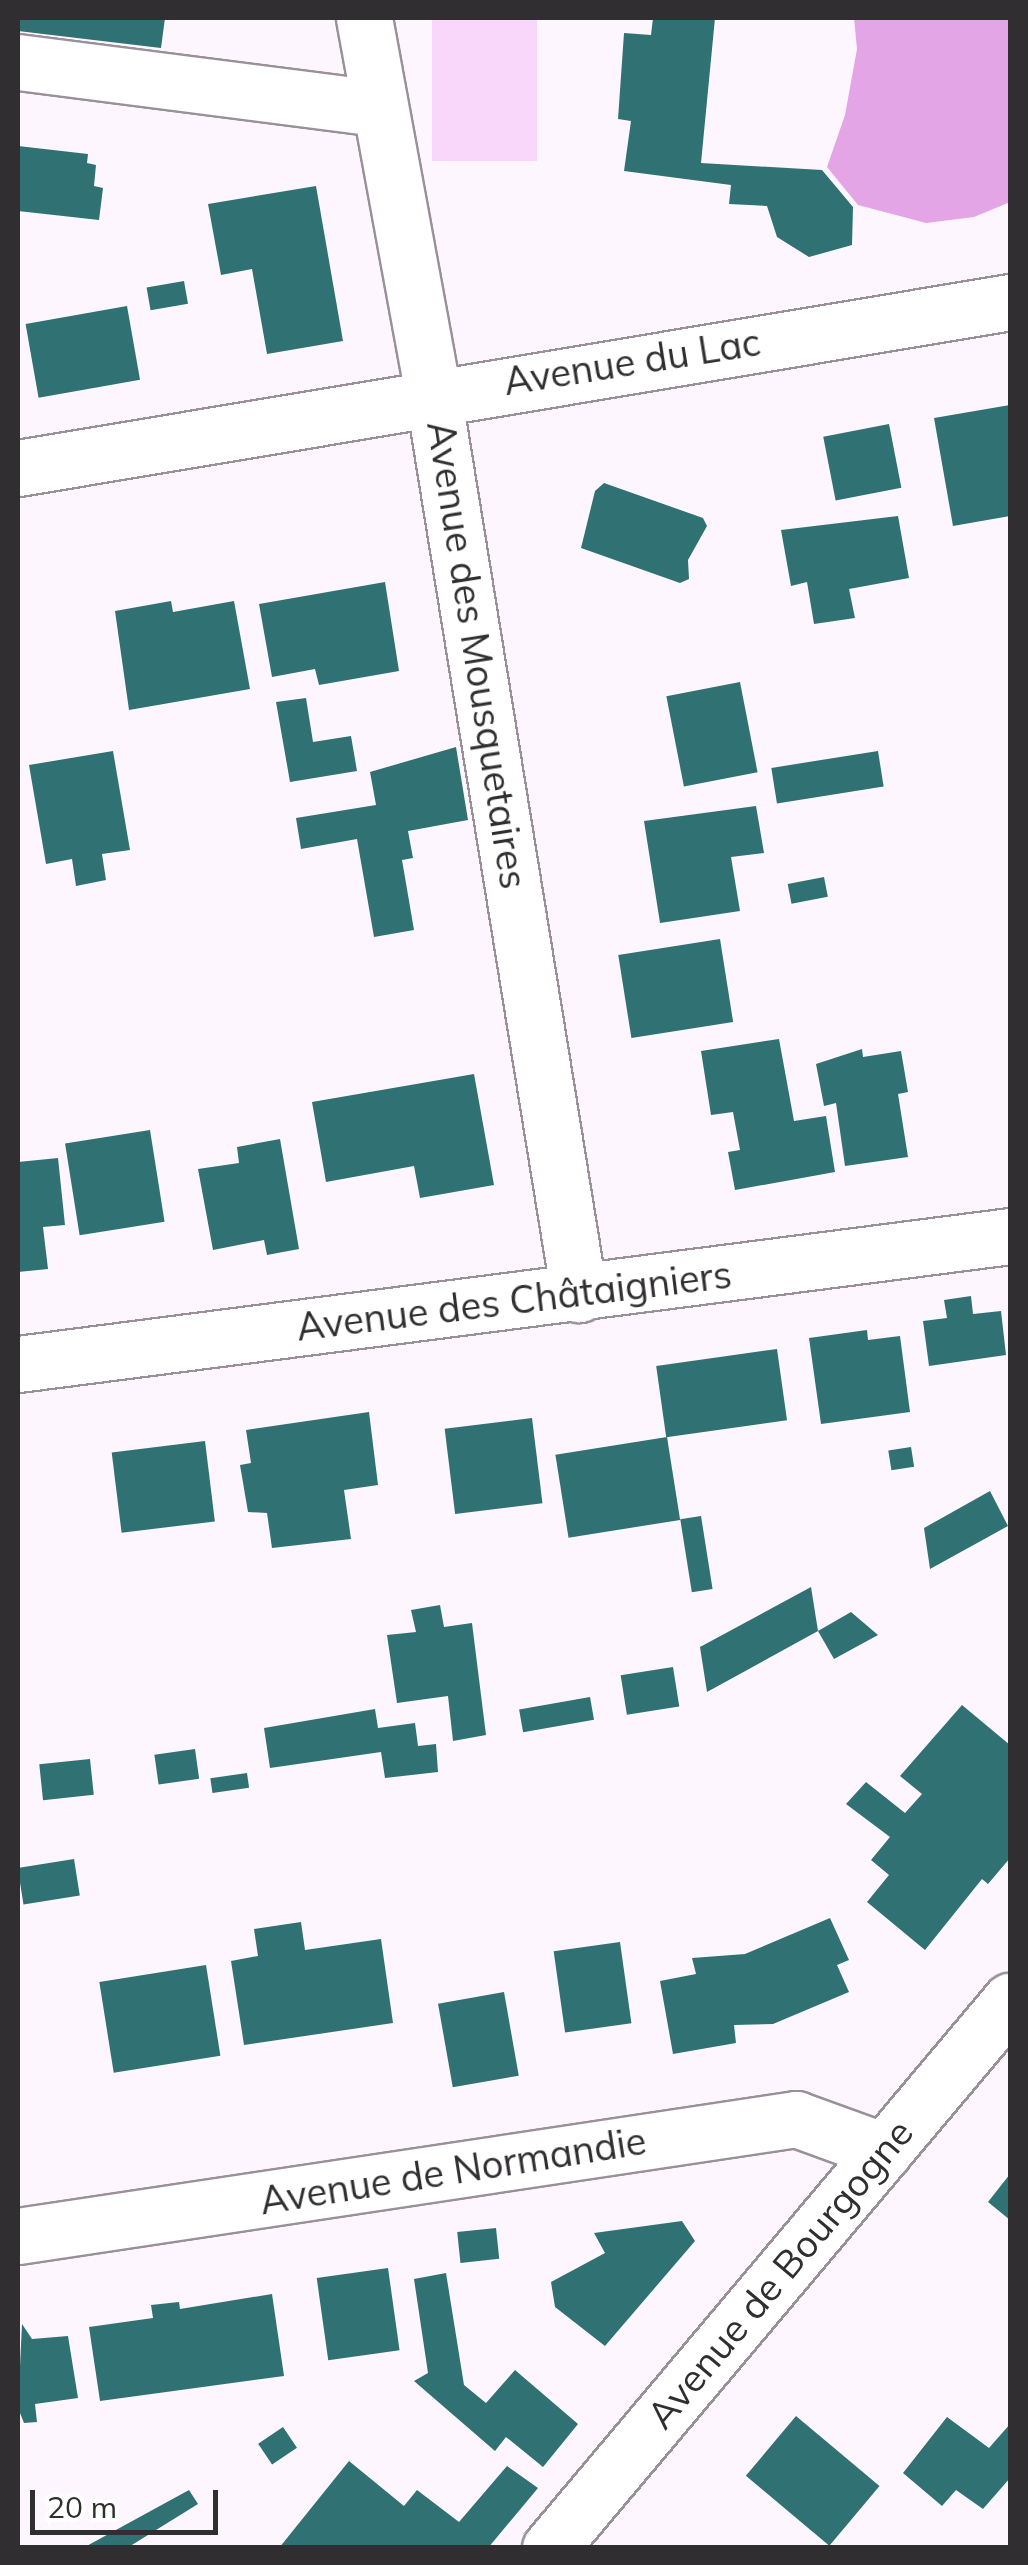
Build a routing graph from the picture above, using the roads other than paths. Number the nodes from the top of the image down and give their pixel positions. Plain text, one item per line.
1 (364, 18) edge
2 (18, 62) edge
3 (377, 108) junction
4 (1010, 302) edge
5 (433, 394) junction
6 (18, 468) edge
7 (1010, 1236) edge
8 (578, 1294) junction
9 (18, 1364) edge
10 (1010, 2001) edge
11 (884, 2151) junction
12 (18, 2236) edge
13 (550, 2548) edge

1 - 3 street, Avenue des Mousquetaires
2 - 3 street
3 - 5 street, Avenue des Mousquetaires
4 - 5 street, Avenue du Lac
5 - 6 street, Avenue du Lac
5 - 8 street, Avenue des Mousquetaires
7 - 8 street, Avenue des Châtaigniers
8 - 9 street, Avenue des Châtaigniers
10 - 11 street, Avenue de Bourgogne
11 - 12 street, Avenue de Normandie
11 - 13 street, Avenue de Bourgogne

